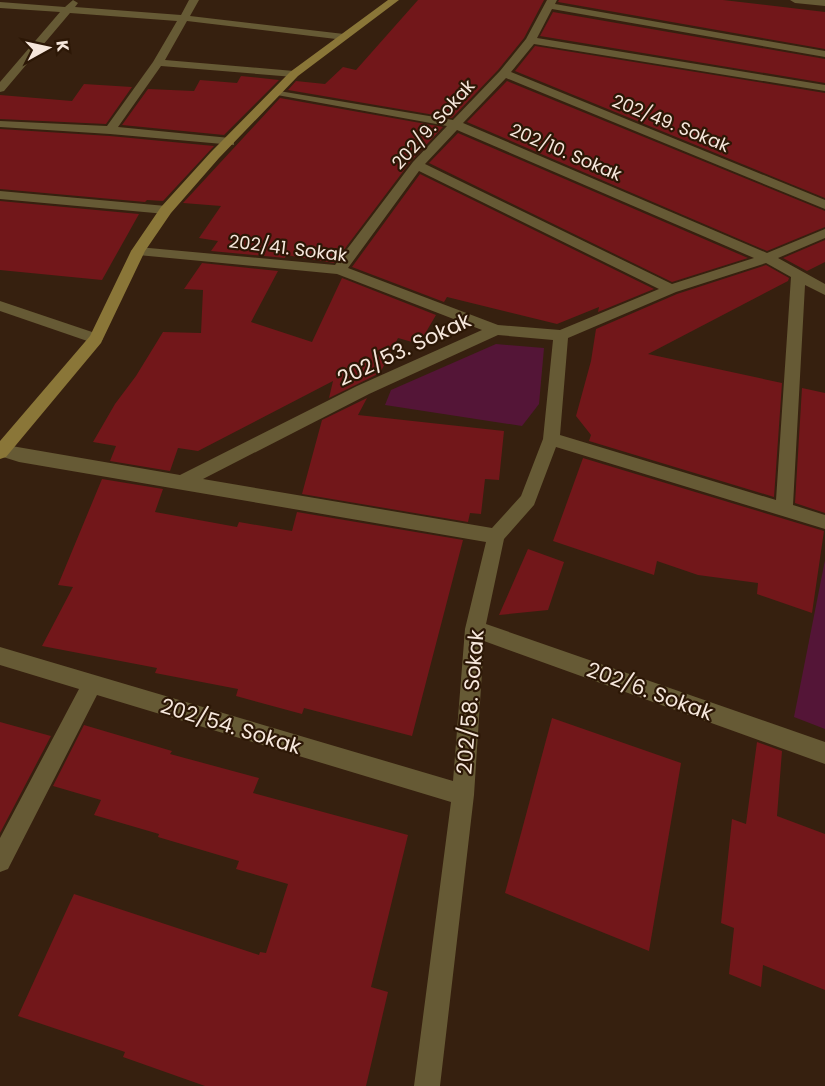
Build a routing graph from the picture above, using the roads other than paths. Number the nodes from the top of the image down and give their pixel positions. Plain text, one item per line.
1 (76, 0) edge
2 (194, 0) edge
3 (394, 0) edge
4 (795, 0) edge
5 (550, 3) edge
6 (825, 3) edge
7 (0, 5) edge
8 (68, 9) junction
9 (184, 18) junction
10 (344, 37) junction
11 (531, 40) junction
12 (825, 54) edge
13 (158, 63) junction
14 (504, 73) junction
15 (294, 74) junction
16 (825, 88) edge
17 (0, 89) edge
18 (277, 92) junction
19 (0, 124) edge
20 (454, 124) junction
21 (110, 130) junction
22 (230, 142) junction
23 (417, 165) junction
24 (0, 195) edge
25 (825, 206) edge
26 (166, 210) junction
27 (825, 233) edge
28 (138, 251) junction
29 (767, 258) junction
30 (339, 270) junction
31 (798, 276) junction
32 (671, 289) junction
33 (825, 290) edge
34 (0, 306) edge
35 (496, 330) junction
36 (561, 335) junction
37 (96, 339) junction
38 (550, 439) junction
39 (1, 451) edge
40 (181, 482) junction
41 (784, 509) junction
42 (825, 522) edge
43 (496, 536) junction
44 (475, 629) junction
45 (0, 656) edge
46 (92, 684) junction
47 (825, 753) edge
48 (463, 795) junction
49 (0, 861) edge
50 (427, 1086) edge

1 - 8 street
2 - 9 street
3 - 10 main road
4 - 6 street
5 - 11 street, 202/9. Sokak
5 - 12 street
7 - 8 street
8 - 9 street
8 - 17 street
9 - 10 street
9 - 13 street
10 - 15 main road
11 - 14 street, 202/9. Sokak
11 - 16 street
13 - 15 street
13 - 21 street
14 - 20 street, 202/9. Sokak
14 - 25 street, 202/49. Sokak
15 - 18 main road
18 - 20 street, 202/10. Sokak
18 - 22 main road
19 - 21 street
20 - 23 street, 202/9. Sokak
20 - 29 street, 202/10. Sokak
21 - 22 street
22 - 26 main road
23 - 30 street, 202/9. Sokak
23 - 32 street
24 - 26 street
26 - 28 main road
27 - 29 street, 202/53. Sokak
28 - 30 street, 202/41. Sokak
28 - 37 main road
29 - 31 street, 202/10. Sokak
29 - 32 street, 202/53. Sokak
30 - 35 street, 202/41. Sokak
31 - 33 street, 202/10. Sokak
31 - 41 street
32 - 36 street, 202/53. Sokak
34 - 37 street
35 - 36 street, 202/53. Sokak
35 - 40 street, 202/53. Sokak
36 - 38 street, 202/58. Sokak
37 - 39 main road
38 - 41 street
38 - 43 street, 202/58. Sokak
39 - 40 street
40 - 43 street
41 - 42 street
43 - 44 street, 202/58. Sokak
44 - 47 street, 202/6. Sokak
44 - 48 street, 202/58. Sokak
45 - 46 street, 202/54. Sokak
46 - 48 street, 202/54. Sokak
46 - 49 street
48 - 50 street, 202/58. Sokak

